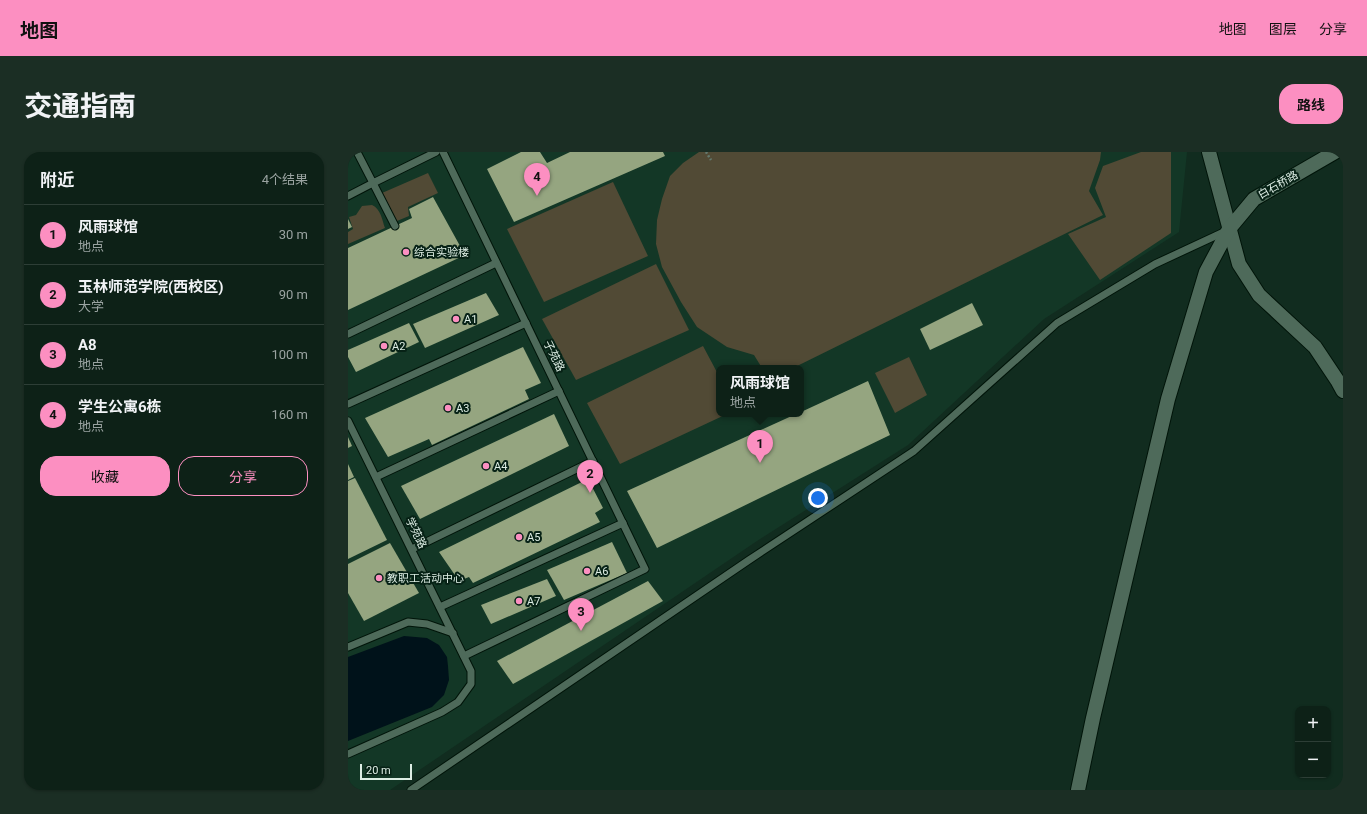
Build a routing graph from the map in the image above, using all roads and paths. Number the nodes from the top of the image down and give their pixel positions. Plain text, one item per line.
1 (357, 152) edge
2 (436, 152) edge
3 (443, 152) edge
4 (706, 152) edge
5 (1209, 152) edge
6 (1335, 152) edge
7 (711, 160) dead end
8 (373, 183) junction
9 (348, 196) edge
10 (395, 226) dead end
11 (1229, 229) junction
12 (496, 263) junction
13 (526, 323) junction
14 (348, 334) edge
15 (559, 391) junction
16 (1343, 391) edge
17 (348, 404) edge
18 (348, 421) edge
19 (593, 460) junction
20 (376, 477) junction
21 (623, 523) junction
22 (412, 549) junction
23 (440, 607) junction
24 (453, 632) junction
25 (348, 646) edge
26 (464, 656) junction
27 (348, 754) edge
28 (412, 790) edge
29 (1078, 790) edge

1 - 8 lane
2 - 8 lane
3 - 12 lane, 子苑路
4 - 7 path
5 - 11 street
6 - 11 street, 白石桥路
8 - 9 lane
8 - 10 lane
11 - 16 street
11 - 28 lane
11 - 29 street, 白石桥路
12 - 13 lane, 子苑路
12 - 14 lane
13 - 15 lane, 子苑路
13 - 17 lane
15 - 19 lane, 子苑路
15 - 20 lane
18 - 20 lane, 学苑路
19 - 21 lane, 子苑路
19 - 22 lane
20 - 22 lane, 学苑路
21 - 23 lane
21 - 26 lane, 子苑路
22 - 23 lane, 学苑路
23 - 24 lane, 学苑路
24 - 25 lane
24 - 26 lane, 学苑路
26 - 27 lane, 学苑路

